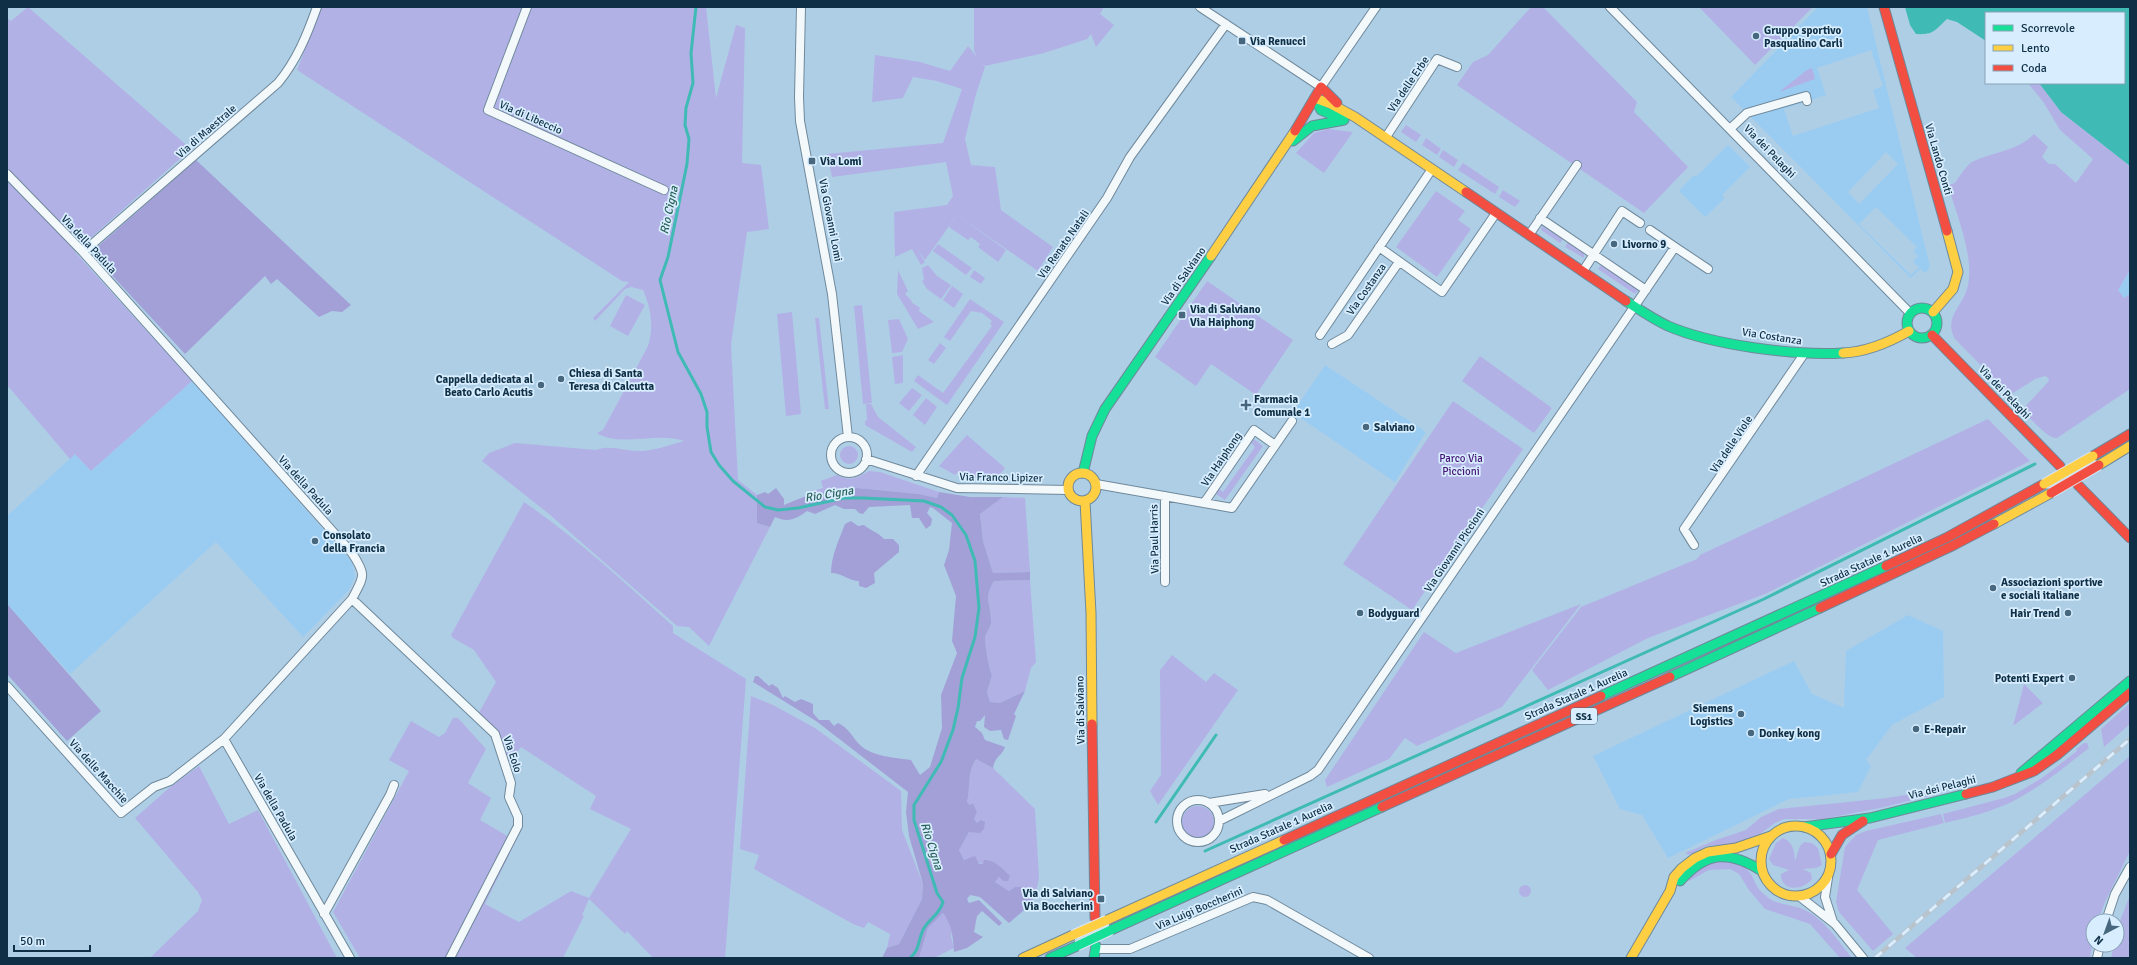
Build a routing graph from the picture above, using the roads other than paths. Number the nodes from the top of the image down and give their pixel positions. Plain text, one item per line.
1 (317, 7) edge
2 (527, 7) edge
3 (801, 7) edge
4 (1200, 7) edge
5 (1376, 7) edge
6 (1610, 7) edge
7 (1884, 7) edge
8 (1226, 24) junction
9 (1457, 67) dead end
10 (1317, 85) junction
11 (1315, 98) junction
12 (1807, 101) dead end
13 (1345, 116) junction
14 (1731, 128) junction
15 (1386, 137) junction
16 (1284, 150) junction
17 (1577, 166) dead end
18 (1432, 169) junction
19 (7, 174) edge
20 (664, 190) dead end
21 (1496, 213) junction
22 (1540, 218) junction
23 (1640, 223) dead end
24 (1650, 230) dead end
25 (1529, 235) junction
26 (1379, 247) junction
27 (1675, 247) junction
28 (84, 252) junction
29 (1593, 254) junction
30 (1399, 262) junction
31 (1708, 269) dead end
32 (1582, 271) junction
33 (1646, 290) junction
34 (1635, 307) junction
35 (1933, 312) junction
36 (1910, 313) junction
37 (1909, 331) junction
38 (1320, 335) dead end
39 (1932, 335) junction
40 (1332, 344) dead end
41 (1804, 354) junction
42 (1292, 421) dead end
43 (2130, 434) edge
44 (848, 437) junction
45 (1276, 445) junction
46 (2130, 446) edge
47 (866, 459) junction
48 (2060, 466) dead end
49 (1082, 472) junction
50 (916, 476) junction
51 (1096, 484) junction
52 (2078, 485) dead end
53 (1068, 490) junction
54 (1164, 496) junction
55 (1085, 501) junction
56 (1204, 503) junction
57 (2130, 538) edge
58 (1694, 545) dead end
59 (1166, 582) dead end
60 (352, 599) junction
61 (2130, 681) edge
62 (7, 686) edge
63 (2130, 694) edge
64 (2085, 726) junction
65 (224, 739) junction
66 (394, 784) dead end
67 (1279, 790) junction
68 (1209, 803) junction
69 (1870, 818) junction
70 (1219, 821) junction
71 (1804, 827) junction
72 (1771, 836) junction
73 (1831, 854) junction
74 (2130, 867) edge
75 (1762, 871) junction
76 (1828, 878) junction
77 (1670, 891) junction
78 (1799, 896) junction
79 (2109, 913) edge
80 (324, 914) junction
81 (1095, 918) dead end
82 (1835, 924) junction
83 (1095, 951) edge
84 (350, 958) edge
85 (450, 958) edge
86 (1023, 958) edge
87 (1050, 958) edge
88 (1369, 958) edge
89 (1631, 958) edge
90 (1863, 958) edge

1 - 28 street, Via di Maestrale
2 - 20 street, Via di Libeccio
3 - 44 street, Via Giovanni Lomi
4 - 8 street
5 - 10 street
6 - 14 street, Via dei Pelaghi
7 - 35 main road, Via Lando Conti
8 - 10 street
8 - 50 street, Via Renato Natali
9 - 15 street, Via delle Erbe
10 - 11 main road, Via di Salviano
10 - 13 main road, Via Costanza
11 - 13 main road, Via Costanza
11 - 16 main road, Via di Salviano
12 - 14 street
13 - 15 main road, Via Costanza
13 - 16 main road
14 - 36 street, Via dei Pelaghi
15 - 18 main road, Via Costanza
16 - 49 main road, Via di Salviano
17 - 22 street
18 - 21 main road, Via Costanza
18 - 26 street, Via Costanza
19 - 28 street, Via della Padula
21 - 25 main road, Via Costanza
21 - 30 street
22 - 25 street
22 - 29 street
23 - 29 street
24 - 27 street
25 - 32 main road, Via Costanza
26 - 30 street, Via Costanza
26 - 38 street, Via Costanza
27 - 31 street
27 - 33 street
28 - 60 street, Via della Padula
29 - 32 street
29 - 33 street
30 - 40 street, Via Costanza
32 - 34 main road, Via Costanza
33 - 34 street
34 - 41 main road, Via Costanza
34 - 67 street, Via Giovanni Piccioni
35 - 36 main road
35 - 39 main road
36 - 37 main road
37 - 39 main road
37 - 41 main road, Via Costanza
39 - 48 main road, Via dei Pelaghi
41 - 58 street, Via delle Viole
42 - 45 street, Via Haiphong
43 - 86 main road, Strada Statale 1 Aurelia / SS1, bridge
44 - 47 street
44 - 47 street
45 - 56 street, Via Haiphong
45 - 56 street, Via Haiphong
46 - 87 main road, Strada Statale 1 Aurelia / SS1, bridge
47 - 50 street, Via Franco Lipizer
49 - 51 main road
49 - 53 main road
50 - 53 street, Via Franco Lipizer
51 - 54 street, Via Haiphong
51 - 55 main road
52 - 57 main road
53 - 55 main road
54 - 56 street, Via Haiphong
54 - 59 street, Via Paul Harris
55 - 81 main road, Via di Salviano
60 - 65 street, Via della Padula
60 - 85 street, Via Eolo
61 - 64 main road, Via dei Pelaghi
62 - 65 street, Via delle Macchie
63 - 64 main road, Via dei Pelaghi
64 - 69 main road, Via dei Pelaghi
65 - 80 street, Via della Padula
66 - 80 street
67 - 68 street, Via Giovanni Piccioni
67 - 70 street, Via Giovanni Piccioni
68 - 70 street
68 - 70 street
69 - 71 main road, Via dei Pelaghi
69 - 73 main road, Via dei Pelaghi
71 - 72 main road
71 - 73 main road
72 - 75 main road
72 - 77 main road
73 - 76 main road
74 - 79 street
75 - 77 main road
75 - 78 main road
76 - 78 main road
76 - 82 street
77 - 89 main road
78 - 82 street
80 - 84 street, Via della Padula
82 - 90 street
83 - 88 street, Via Luigi Boccherini

